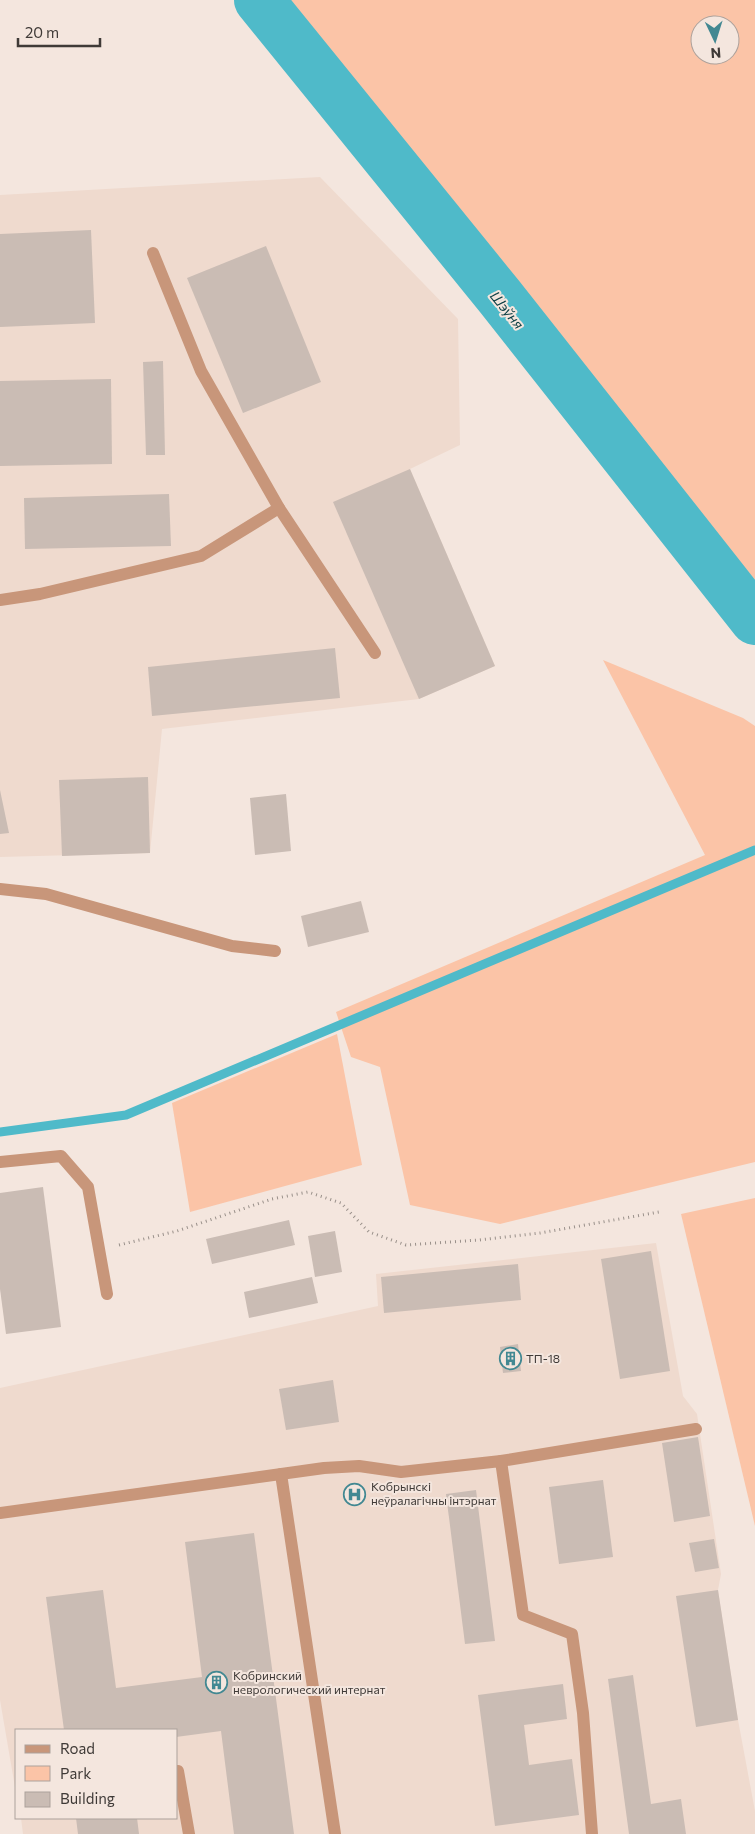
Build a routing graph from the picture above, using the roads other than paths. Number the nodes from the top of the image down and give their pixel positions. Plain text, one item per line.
1 (153, 253) dead end
2 (279, 508) junction
3 (0, 600) edge
4 (375, 653) dead end
5 (0, 889) edge
6 (275, 950) dead end
7 (0, 1162) edge
8 (107, 1294) dead end
9 (696, 1429) dead end
10 (501, 1461) junction
11 (281, 1474) junction
12 (0, 1513) edge
13 (178, 1772) dead end
14 (189, 1834) edge
15 (335, 1834) edge
16 (592, 1834) edge

1 - 2 lane
2 - 3 lane
2 - 4 lane
5 - 6 lane
7 - 8 lane
9 - 10 lane
10 - 11 lane
10 - 16 lane
11 - 12 lane
11 - 15 lane
13 - 14 lane

